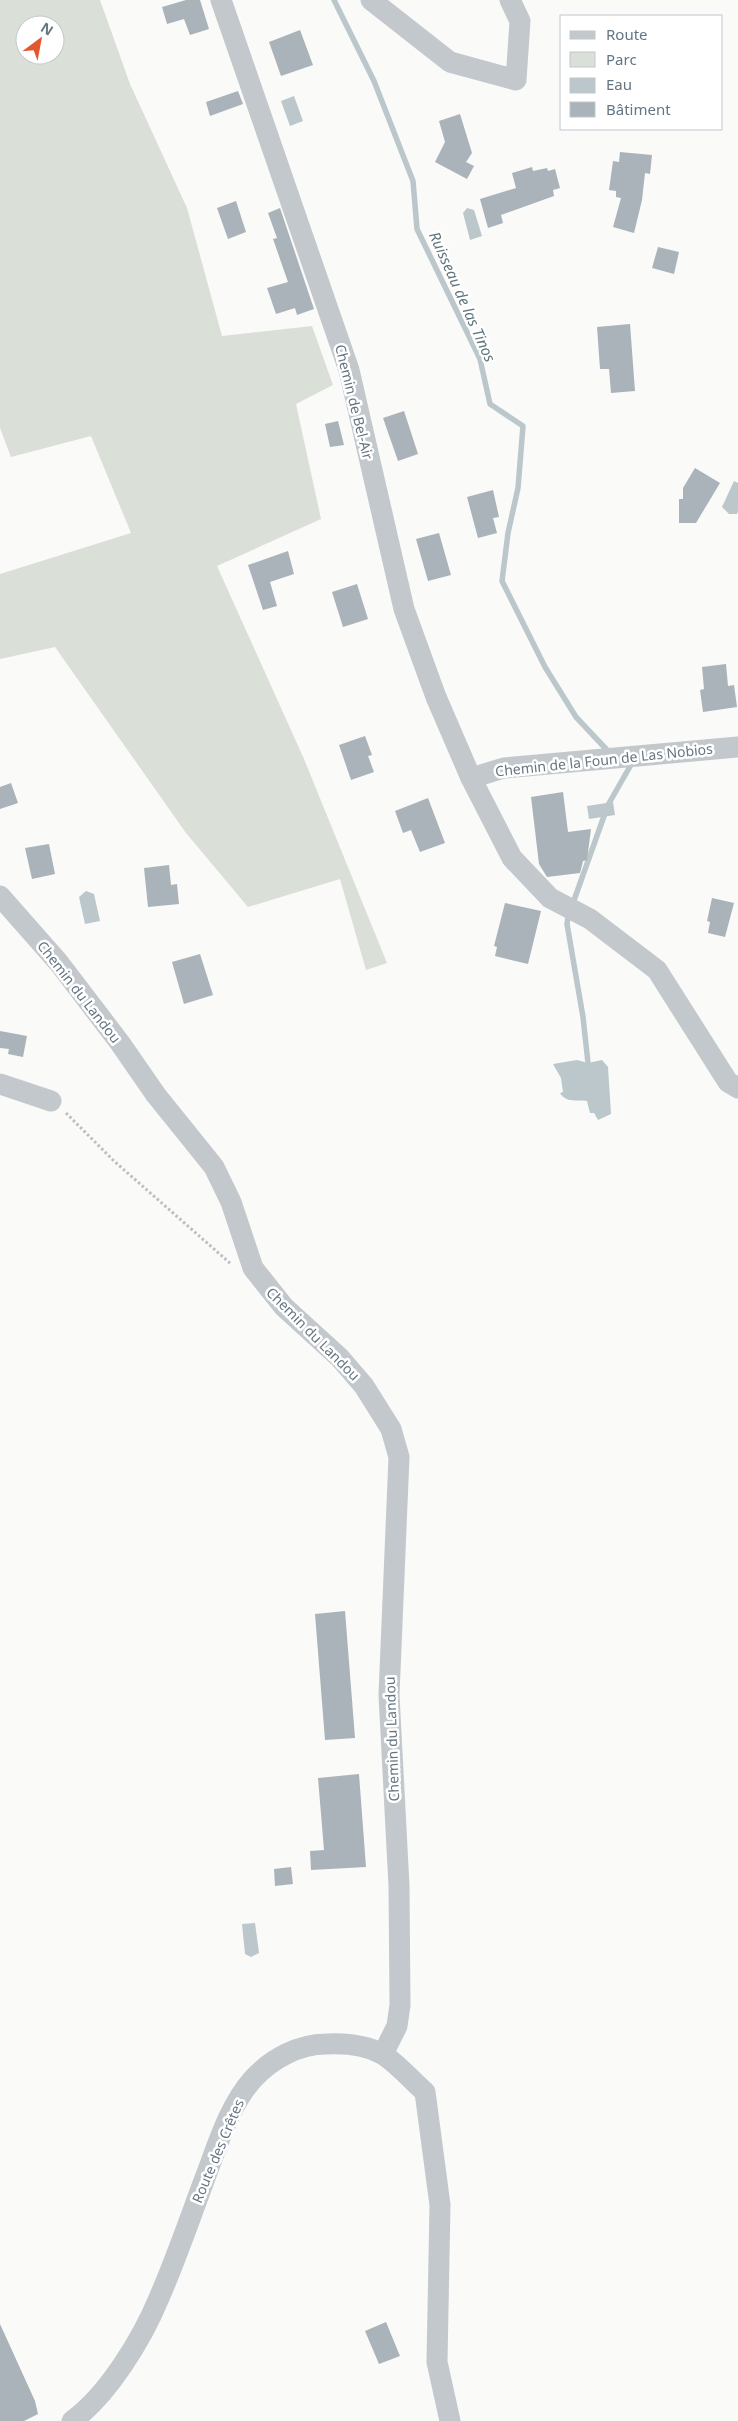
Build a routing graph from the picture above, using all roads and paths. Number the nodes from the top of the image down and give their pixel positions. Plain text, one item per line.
1 (221, 0) edge
2 (371, 0) edge
3 (510, 0) edge
4 (738, 747) edge
5 (471, 778) junction
6 (0, 896) edge
7 (0, 1084) edge
8 (738, 1088) edge
9 (51, 1101) joint
10 (253, 1268) junction
11 (382, 2054) junction
12 (77, 2420) edge
13 (450, 2421) edge

1 - 5 street, Chemin de Bel-Air
2 - 3 street
4 - 5 street, Chemin de la Foun de Las Nobios
5 - 8 street, Chemin de Bel-Air
6 - 10 street, Chemin du Landou
7 - 9 street
9 - 10 path
10 - 11 street, Chemin du Landou
11 - 12 street, Route des Crêtes
11 - 13 street, Route des Crêtes

